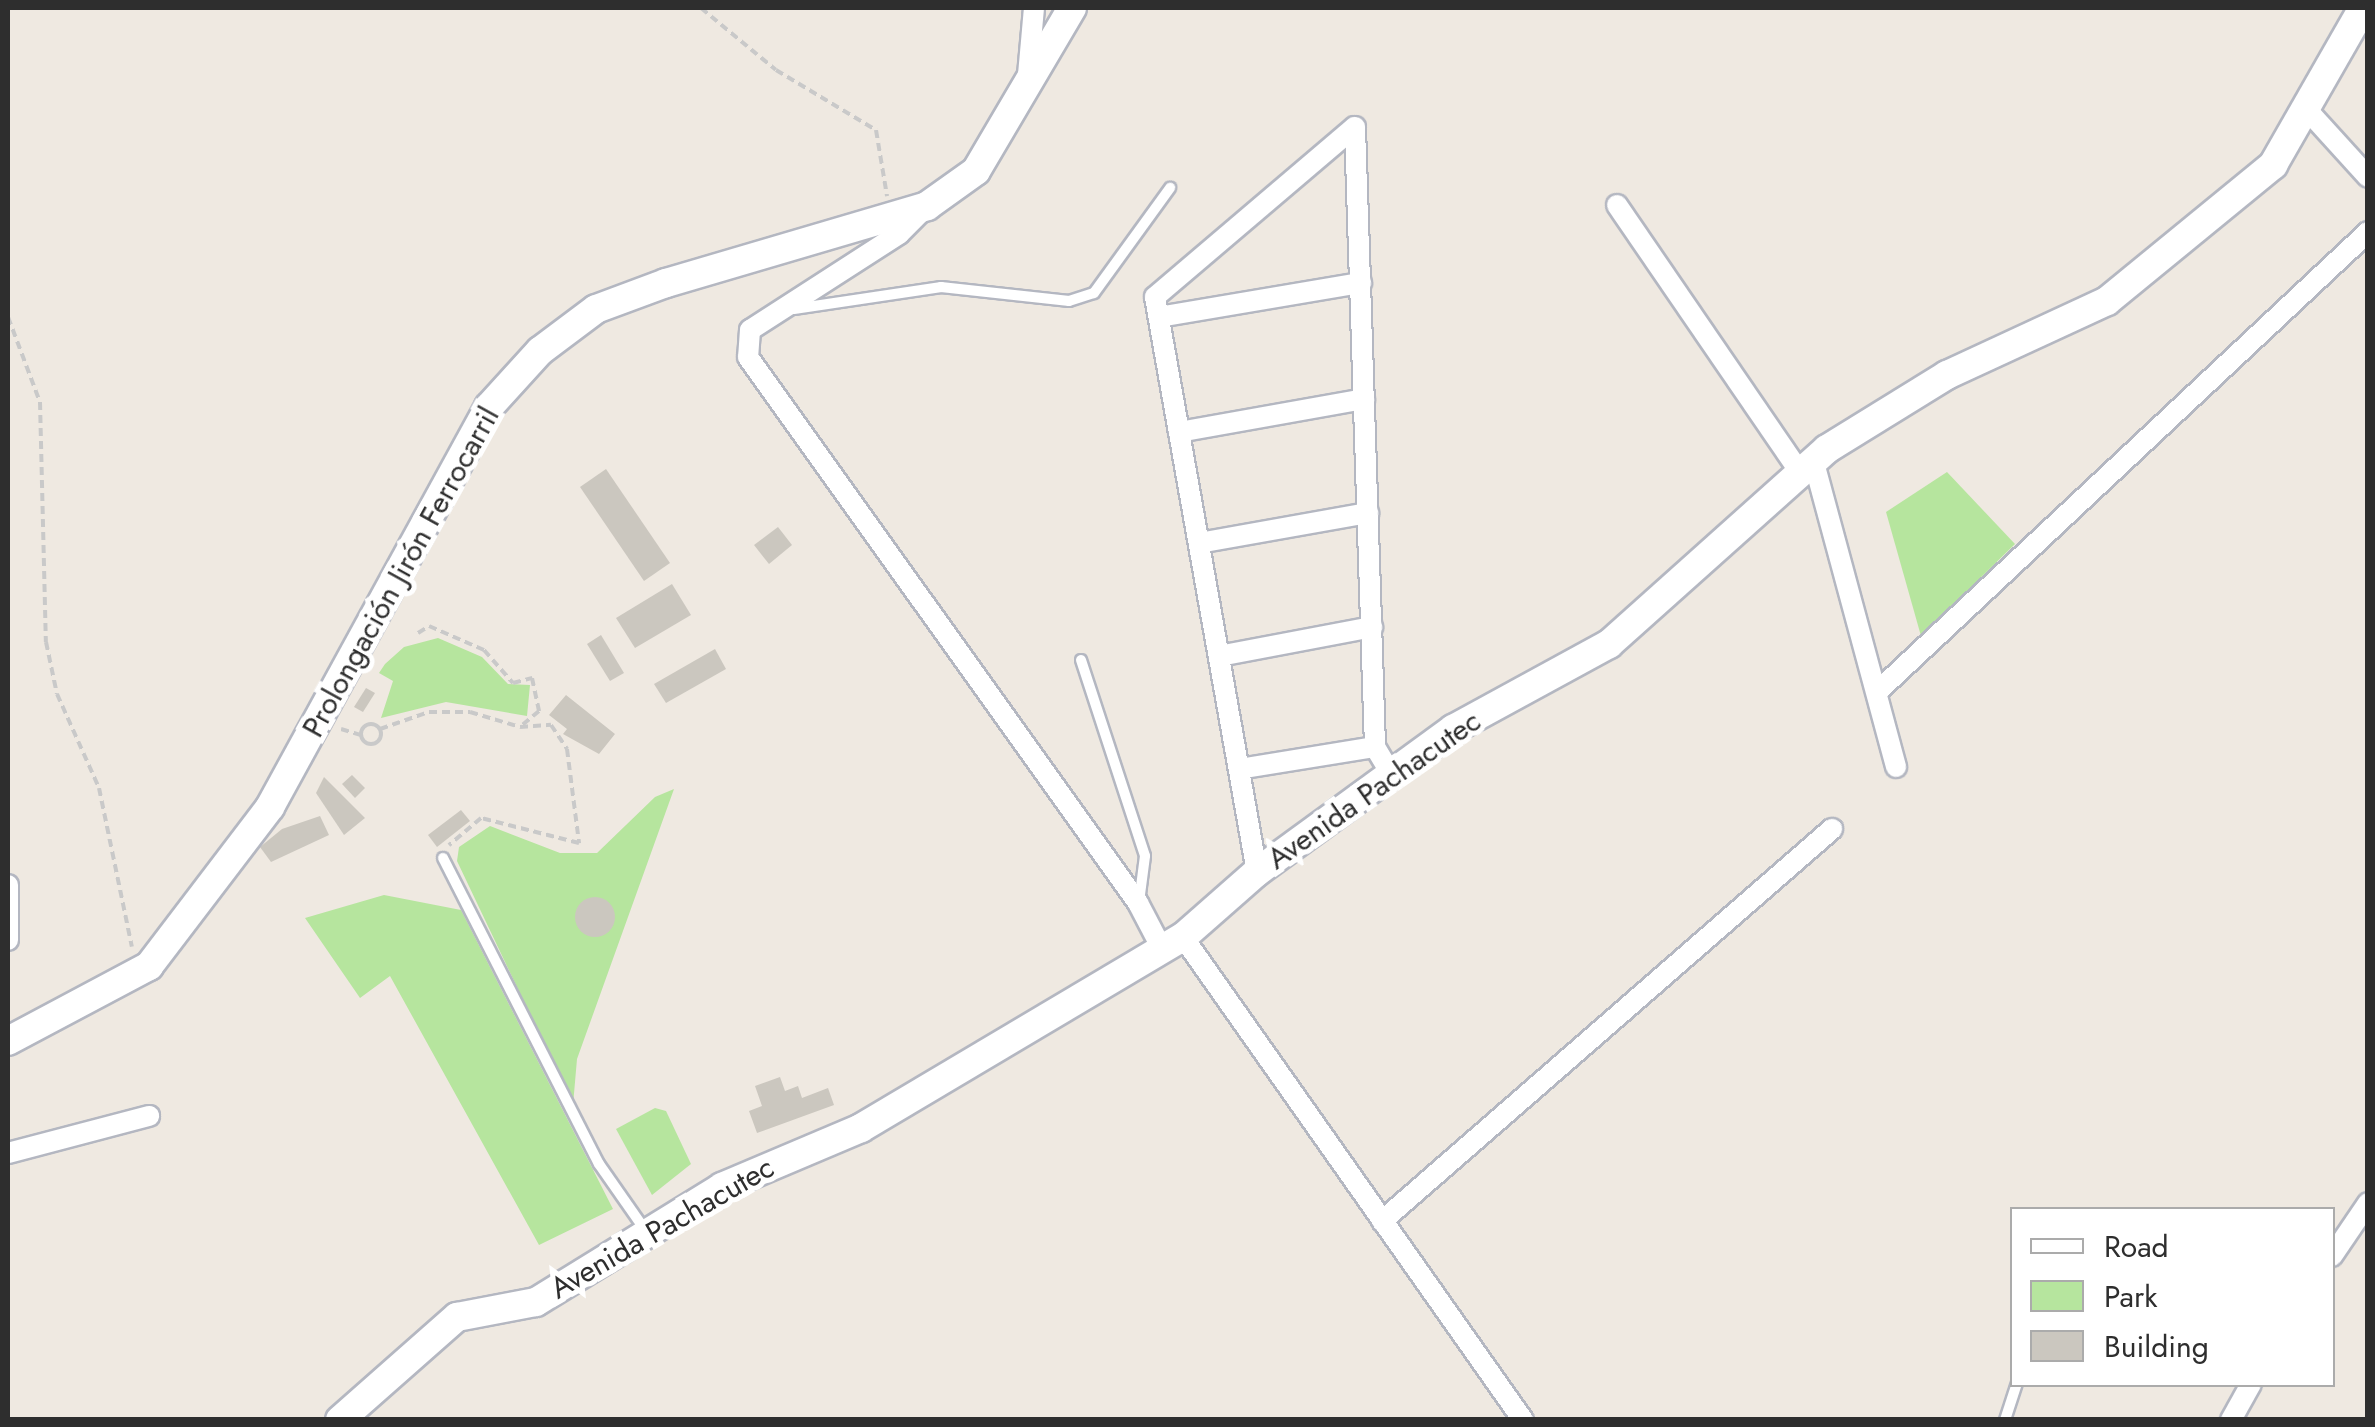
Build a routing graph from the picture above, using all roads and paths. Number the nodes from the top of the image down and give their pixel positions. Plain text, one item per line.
1 (701, 8) edge
2 (1034, 8) edge
3 (1072, 8) edge
4 (2363, 8) edge
5 (1026, 98) junction
6 (2308, 111) junction
7 (2368, 178) edge
8 (1170, 188) dead end
9 (870, 200) dead end
10 (1616, 204) dead end
11 (927, 206) junction
12 (2368, 232) edge
13 (1360, 284) junction
14 (770, 313) junction
15 (8, 317) edge
16 (1159, 317) junction
17 (1364, 399) junction
18 (1179, 432) junction
19 (1806, 465) junction
20 (1368, 513) junction
21 (1199, 543) junction
22 (1372, 627) junction
23 (418, 633) dead end
24 (1219, 656) junction
25 (1081, 660) dead end
26 (1876, 692) junction
27 (520, 726) junction
28 (380, 728) junction
29 (1375, 747) junction
30 (1896, 767) dead end
31 (1239, 769) junction
32 (1390, 774) junction
33 (1832, 829) dead end
34 (443, 858) joint
35 (1257, 872) junction
36 (8, 885) edge
37 (1138, 903) junction
38 (8, 940) edge
39 (1172, 942) junction
40 (138, 972) junction
41 (8, 1041) edge
42 (148, 1116) dead end
43 (8, 1153) edge
44 (2368, 1202) edge
45 (1382, 1221) junction
46 (648, 1234) junction
47 (2335, 1252) edge
48 (2016, 1387) edge
49 (2249, 1387) edge
50 (340, 1420) edge
51 (1523, 1420) edge
52 (2006, 1420) edge
53 (2231, 1420) edge

1 - 9 path
2 - 5 street
3 - 5 main road, Prolongación Jirón Ferrocarril
4 - 6 main road, Avenida Pachacutec
5 - 11 main road, Prolongación Jirón Ferrocarril
6 - 7 street
6 - 19 main road, Avenida Pachacutec
8 - 14 lane
10 - 19 street
11 - 14 street
11 - 40 main road, Prolongación Jirón Ferrocarril
12 - 26 street
13 - 16 street
13 - 16 street
13 - 17 street
14 - 37 street
15 - 40 path
16 - 18 street
17 - 18 street
17 - 20 street
18 - 21 street
19 - 26 street
19 - 32 main road, Avenida Pachacutec
20 - 21 street
20 - 22 street
21 - 24 street
22 - 24 street
22 - 29 street
23 - 27 path
24 - 31 street
25 - 37 lane
26 - 30 street
27 - 28 path
27 - 34 path
28 - 28 path
29 - 31 street
29 - 32 street
31 - 35 street
32 - 35 main road, Avenida Pachacutec
33 - 45 street
34 - 46 lane
35 - 39 main road, Avenida Pachacutec
36 - 38 street
37 - 39 street
39 - 45 street
39 - 46 main road, Avenida Pachacutec
40 - 41 main road, Prolongación Jirón Ferrocarril
42 - 43 street
44 - 47 street
45 - 51 street
46 - 50 main road, Avenida Pachacutec
48 - 52 lane
49 - 53 street

